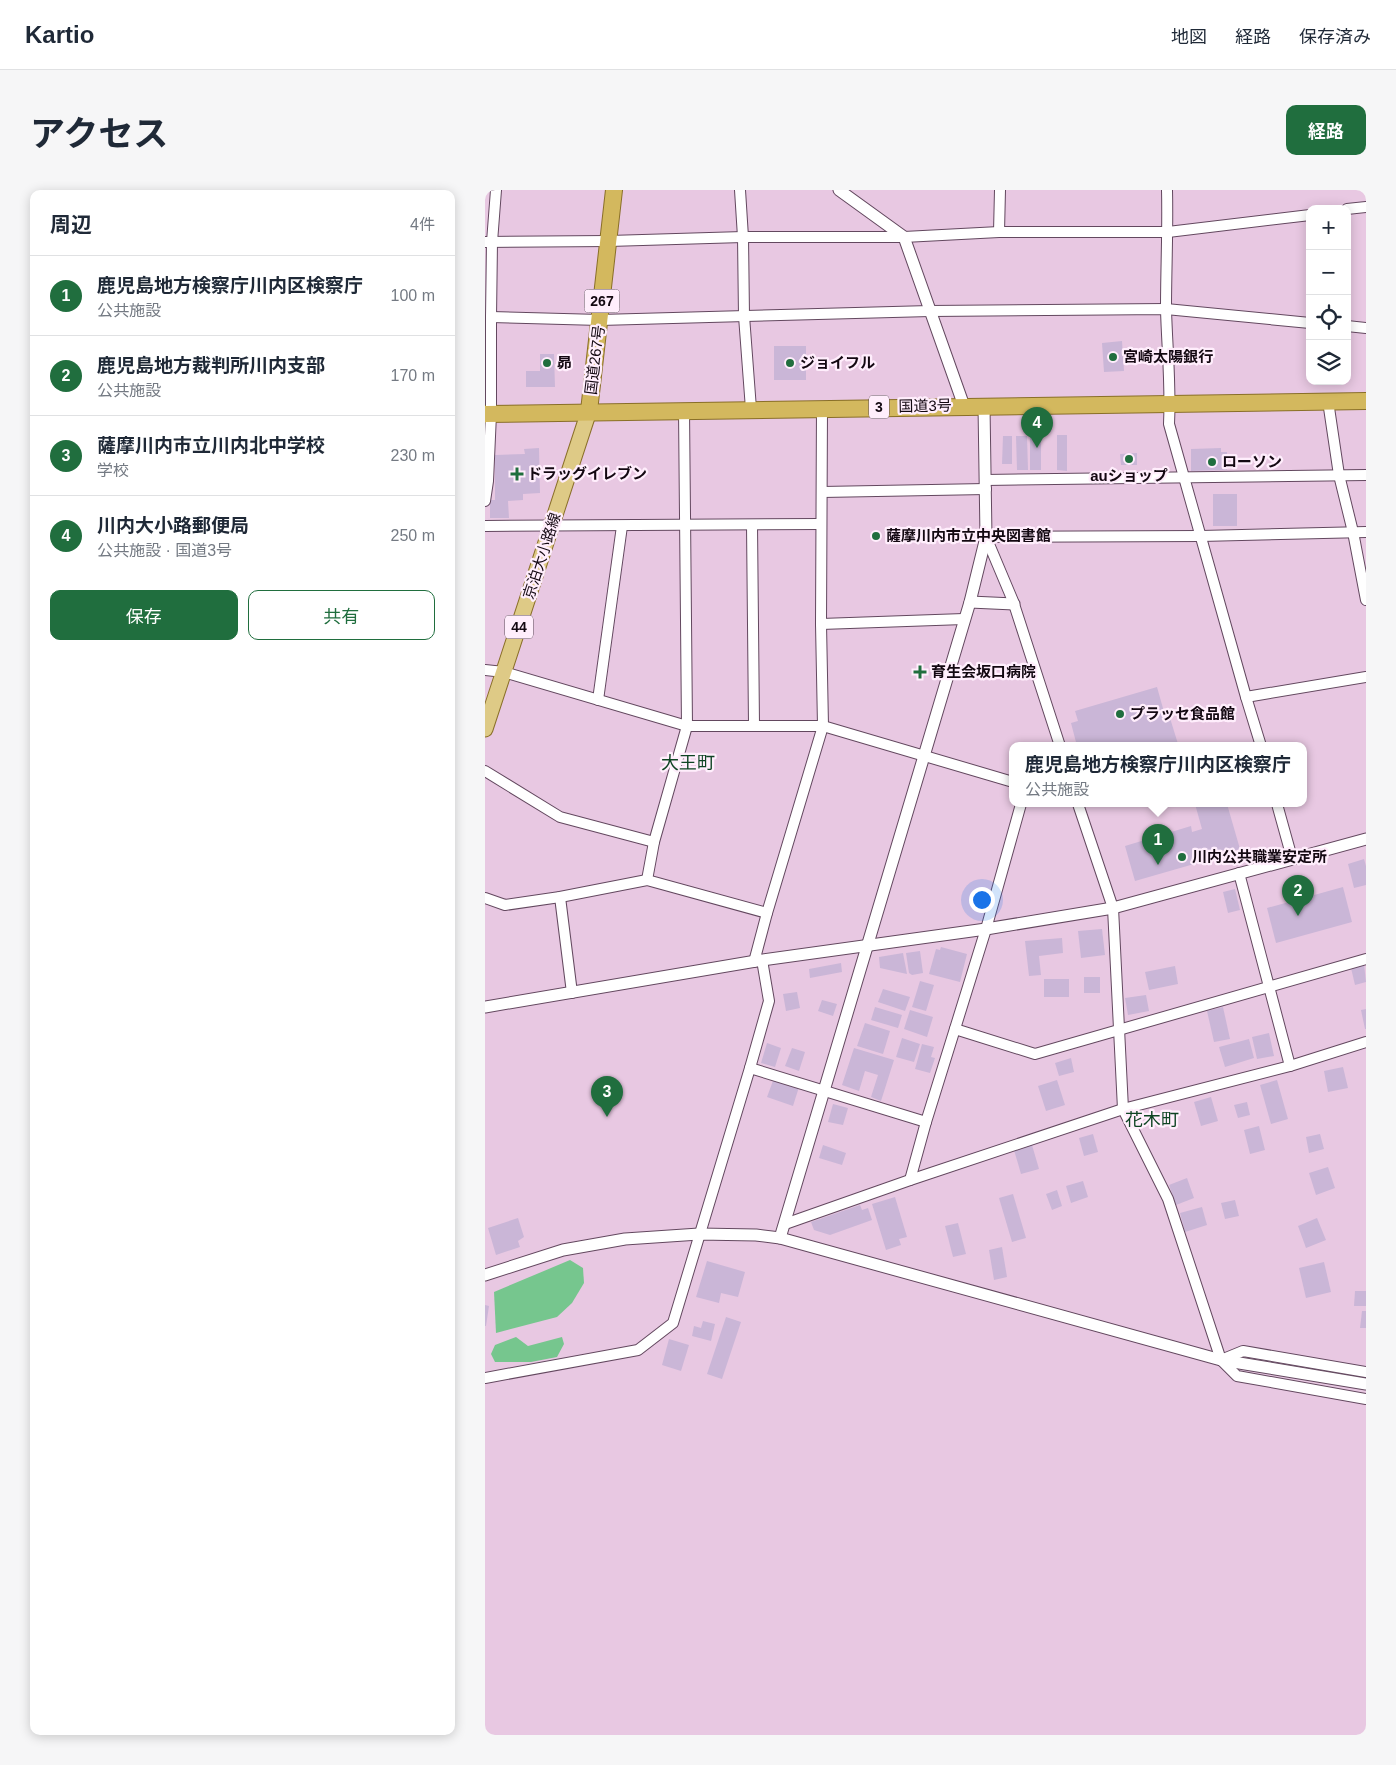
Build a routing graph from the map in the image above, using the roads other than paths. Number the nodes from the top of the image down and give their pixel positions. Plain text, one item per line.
1 (496, 190) edge
2 (614, 190) edge
3 (740, 190) edge
4 (839, 190) edge
5 (1000, 190) edge
6 (1167, 190) edge
7 (1366, 206) edge
8 (1351, 208) edge
9 (1306, 215) edge
10 (999, 232) junction
11 (1168, 232) junction
12 (743, 237) junction
13 (904, 237) junction
14 (609, 241) junction
15 (489, 242) edge
16 (1166, 309) junction
17 (930, 312) junction
18 (744, 316) junction
19 (491, 317) junction
20 (600, 320) junction
21 (1306, 323) edge
22 (1351, 326) edge
23 (1366, 328) edge
24 (1366, 400) edge
25 (1328, 401) junction
26 (1170, 403) junction
27 (964, 406) junction
28 (984, 406) junction
29 (822, 408) junction
30 (751, 409) junction
31 (684, 410) junction
32 (589, 411) junction
33 (487, 414) edge
34 (1366, 475) edge
35 (1339, 476) junction
36 (1184, 478) junction
37 (985, 485) junction
38 (822, 492) junction
39 (485, 501) edge
40 (686, 524) junction
41 (821, 524) junction
42 (752, 525) junction
43 (485, 526) edge
44 (552, 526) junction
45 (622, 526) junction
46 (1353, 532) junction
47 (1366, 532) edge
48 (1201, 536) junction
49 (986, 537) junction
50 (1366, 600) edge
51 (970, 602) junction
52 (1014, 603) junction
53 (964, 619) junction
54 (821, 624) junction
55 (485, 670) edge
56 (504, 672) junction
57 (1366, 677) edge
58 (1246, 697) junction
59 (598, 700) junction
60 (754, 725) junction
61 (687, 726) junction
62 (823, 726) junction
63 (485, 728) edge
64 (1059, 742) edge
65 (1260, 742) edge
66 (924, 754) junction
67 (485, 770) edge
68 (1009, 781) edge
69 (1020, 807) edge
70 (1079, 807) edge
71 (1278, 807) edge
72 (1366, 839) edge
73 (654, 842) junction
74 (1292, 858) junction
75 (1239, 874) junction
76 (647, 880) junction
77 (560, 897) junction
78 (485, 898) edge
79 (1113, 908) junction
80 (767, 913) junction
81 (986, 929) junction
82 (869, 946) junction
83 (1366, 959) edge
84 (758, 961) junction
85 (1268, 986) junction
86 (572, 993) junction
87 (485, 1007) edge
88 (955, 1029) junction
89 (1119, 1030) junction
90 (1366, 1042) edge
91 (1290, 1066) junction
92 (750, 1068) junction
93 (824, 1090) junction
94 (1123, 1109) junction
95 (926, 1122) junction
96 (910, 1180) junction
97 (785, 1224) junction
98 (699, 1234) junction
99 (780, 1238) junction
100 (485, 1275) edge
101 (1221, 1360) junction
102 (1366, 1372) edge
103 (485, 1378) edge
104 (1366, 1384) edge
105 (1366, 1398) edge

1 - 15 street
2 - 14 highway, 国道267号 / 267
3 - 12 street
4 - 13 street
5 - 10 street
6 - 11 street
7 - 8 street
9 - 11 street
10 - 11 street
10 - 13 street
11 - 16 street
12 - 13 street
12 - 14 street
12 - 18 street
13 - 17 street
14 - 15 street
14 - 20 highway, 国道267号 / 267
15 - 19 street
16 - 17 street
16 - 21 street
16 - 26 street
17 - 18 street
17 - 27 street
18 - 20 street
18 - 30 street
19 - 20 street
19 - 33 street
20 - 32 highway, 国道267号 / 267
22 - 23 street
24 - 25 highway, 国道3号 / 3
25 - 26 highway, 国道3号 / 3
25 - 35 street
26 - 28 highway, 国道3号 / 3
26 - 36 street
27 - 28 highway, 国道3号 / 3
27 - 29 highway, 国道3号 / 3
28 - 37 street
29 - 30 highway, 国道3号 / 3
29 - 38 street
30 - 31 highway, 国道3号 / 3
31 - 32 highway, 国道3号 / 3
31 - 40 street
32 - 33 highway, 国道3号 / 3
32 - 44 main road, 京泊大小路線 / 44
33 - 39 street
34 - 35 street
35 - 36 street
35 - 46 street
36 - 37 street
36 - 48 street
37 - 38 street
37 - 49 street
38 - 41 street
40 - 42 street
40 - 45 street
40 - 61 street
41 - 42 street
41 - 54 street
42 - 60 street
43 - 44 street
44 - 45 street
44 - 56 main road, 京泊大小路線 / 44
45 - 59 street
46 - 47 street
46 - 48 street
46 - 50 street
48 - 49 street
48 - 58 street
49 - 51 street
49 - 52 street
51 - 52 street
51 - 53 street
52 - 64 street
53 - 54 street
53 - 66 street
54 - 62 street
55 - 56 street
56 - 59 street
56 - 63 main road, 京泊大小路線 / 44
57 - 58 street
58 - 65 street
59 - 61 street
60 - 61 street
60 - 62 street
61 - 73 street
62 - 66 street
62 - 80 street
66 - 68 street
66 - 82 street
67 - 73 street
69 - 81 street
70 - 79 street
71 - 74 street
72 - 74 street
73 - 76 street
74 - 75 street
75 - 79 street
75 - 85 street
76 - 77 street
76 - 80 street
77 - 78 street
77 - 86 street
79 - 81 street
79 - 89 street
80 - 84 street
81 - 82 street
81 - 88 street
82 - 84 street
82 - 93 street
83 - 85 street
84 - 86 street
84 - 92 street
85 - 89 street
85 - 91 street
86 - 87 street
88 - 89 street
88 - 95 street
89 - 94 street
90 - 91 street
91 - 94 street
92 - 93 street
92 - 98 street
93 - 95 street
93 - 97 street
94 - 96 street
94 - 101 street
95 - 96 street
96 - 97 street
97 - 99 street
98 - 99 street
98 - 100 street
98 - 103 street
99 - 101 street
101 - 102 street
101 - 104 street
101 - 105 street

